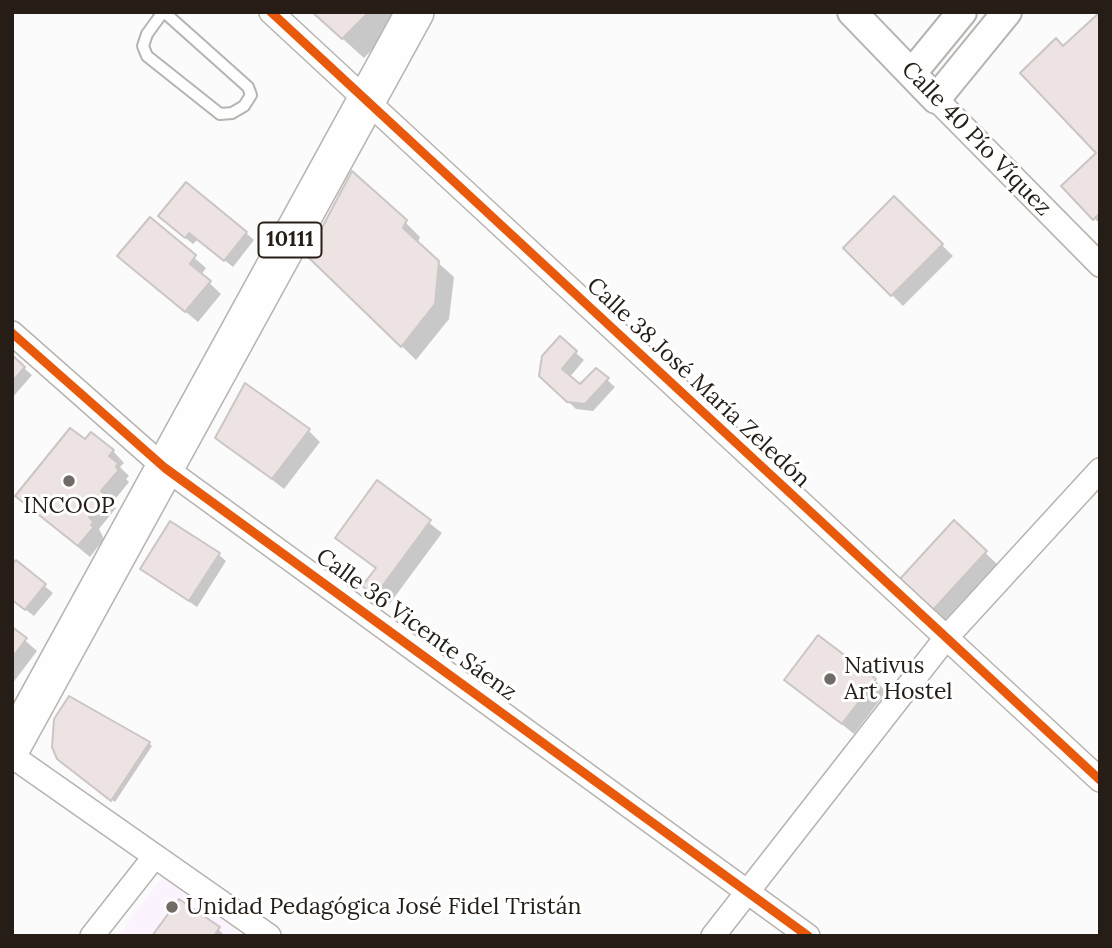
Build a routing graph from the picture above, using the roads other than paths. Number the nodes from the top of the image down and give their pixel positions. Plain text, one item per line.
1 (163, 12) edge
2 (271, 12) edge
3 (415, 12) edge
4 (852, 12) edge
5 (962, 12) edge
6 (1007, 12) edge
7 (912, 73) junction
8 (936, 99) junction
9 (367, 100) junction
10 (1100, 265) edge
11 (12, 333) edge
12 (165, 468) junction
13 (1100, 470) edge
14 (945, 639) junction
15 (12, 746) edge
16 (12, 756) edge
17 (1100, 780) edge
18 (155, 856) junction
19 (749, 890) junction
20 (92, 936) edge
21 (269, 936) edge
22 (713, 936) edge
23 (808, 936) edge

1 - 1 lane
2 - 9 street, Calle 38 José María Zeledón
3 - 9 highway, 10111
4 - 7 street, Calle 40 Pío Víquez
5 - 7 street
6 - 8 street
7 - 8 street, Calle 40 Pío Víquez
8 - 10 street, Calle 40 Pío Víquez
9 - 12 highway, 10111
9 - 14 street, Calle 38 José María Zeledón
11 - 12 street, Calle 36 Vicente Sáenz
12 - 15 highway, 10111
12 - 19 street, Calle 36 Vicente Sáenz
13 - 14 street
14 - 17 street, Calle 38 José María Zeledón
14 - 19 street
16 - 18 street
18 - 20 street
18 - 21 street
19 - 22 street
19 - 23 street, Calle 36 Vicente Sáenz

